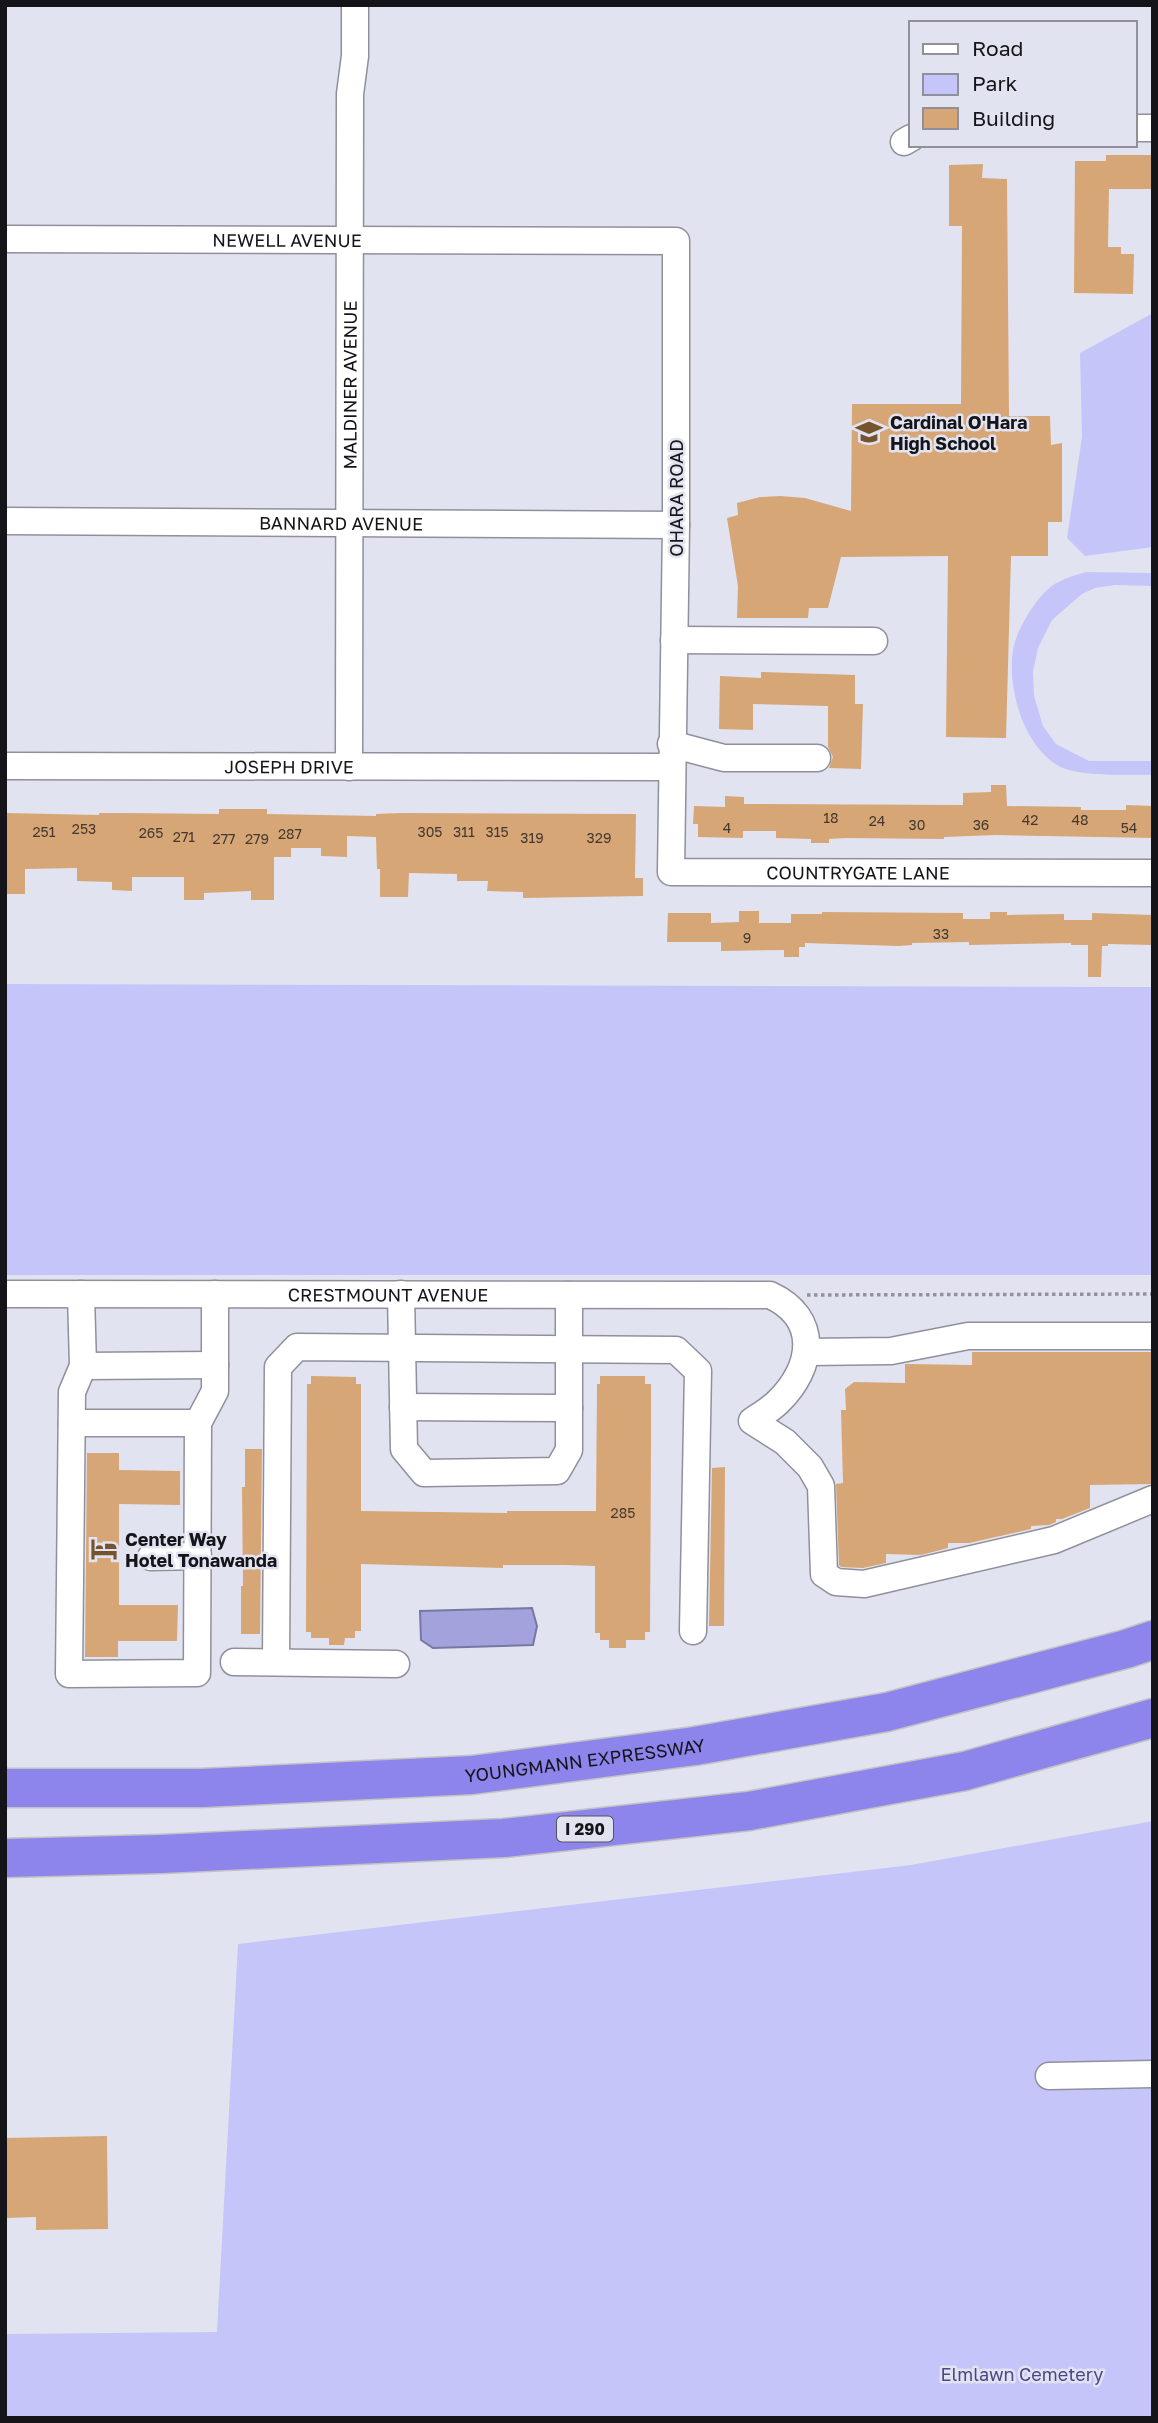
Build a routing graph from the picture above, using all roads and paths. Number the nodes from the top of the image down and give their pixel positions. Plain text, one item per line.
1 (355, 5) edge
2 (5, 239) edge
3 (350, 240) junction
4 (567, 240) joint
5 (5, 521) edge
6 (349, 523) junction
7 (676, 524) junction
8 (674, 640) junction
9 (874, 640) dead end
10 (671, 755) junction
11 (817, 758) dead end
12 (5, 766) edge
13 (349, 766) junction
14 (1153, 873) edge
15 (5, 1294) edge
16 (81, 1294) junction
17 (215, 1294) junction
18 (401, 1294) junction
19 (1153, 1294) edge
20 (569, 1295) junction
21 (770, 1295) junction
22 (1153, 1336) edge
23 (402, 1347) junction
24 (569, 1349) junction
25 (807, 1352) junction
26 (215, 1365) junction
27 (83, 1366) junction
28 (403, 1407) junction
29 (569, 1408) junction
30 (72, 1423) junction
31 (198, 1423) junction
32 (1153, 1499) edge
33 (151, 1556) dead end
34 (198, 1556) junction
35 (694, 1631) dead end
36 (1153, 1640) edge
37 (276, 1661) junction
38 (234, 1662) dead end
39 (396, 1664) dead end
40 (1153, 1718) edge
41 (5, 1788) edge
42 (5, 1858) edge
43 (1153, 2074) edge
44 (1049, 2076) dead end

1 - 3 street, MALDINER AVENUE
2 - 3 street, NEWELL AVENUE
3 - 4 street, NEWELL AVENUE
3 - 6 street, MALDINER AVENUE
4 - 7 street, OHARA ROAD
5 - 6 street, BANNARD AVENUE
6 - 7 street, BANNARD AVENUE
6 - 13 street, MALDINER AVENUE
7 - 8 street, OHARA ROAD
8 - 9 street
8 - 10 street, OHARA ROAD
10 - 11 street
10 - 13 street, JOSEPH DRIVE
10 - 14 street, COUNTRYGATE LANE
12 - 13 street, JOSEPH DRIVE
15 - 16 street, CRESTMOUNT AVENUE
16 - 17 street, CRESTMOUNT AVENUE
16 - 27 street
17 - 18 street, CRESTMOUNT AVENUE
17 - 26 street
18 - 20 street, CRESTMOUNT AVENUE
18 - 23 street
19 - 21 path
20 - 21 street, CRESTMOUNT AVENUE
20 - 24 street
21 - 25 street
22 - 25 street
23 - 24 street
23 - 28 street
23 - 37 street
24 - 29 street
24 - 35 street
25 - 32 street
26 - 27 street
26 - 31 street
27 - 30 street
28 - 29 street
28 - 29 street
30 - 31 street
30 - 34 street
31 - 34 street
33 - 34 street
36 - 41 highway, YOUNGMANN EXPRESSWAY
37 - 38 street
37 - 39 street
40 - 42 highway, I 290
43 - 44 street

